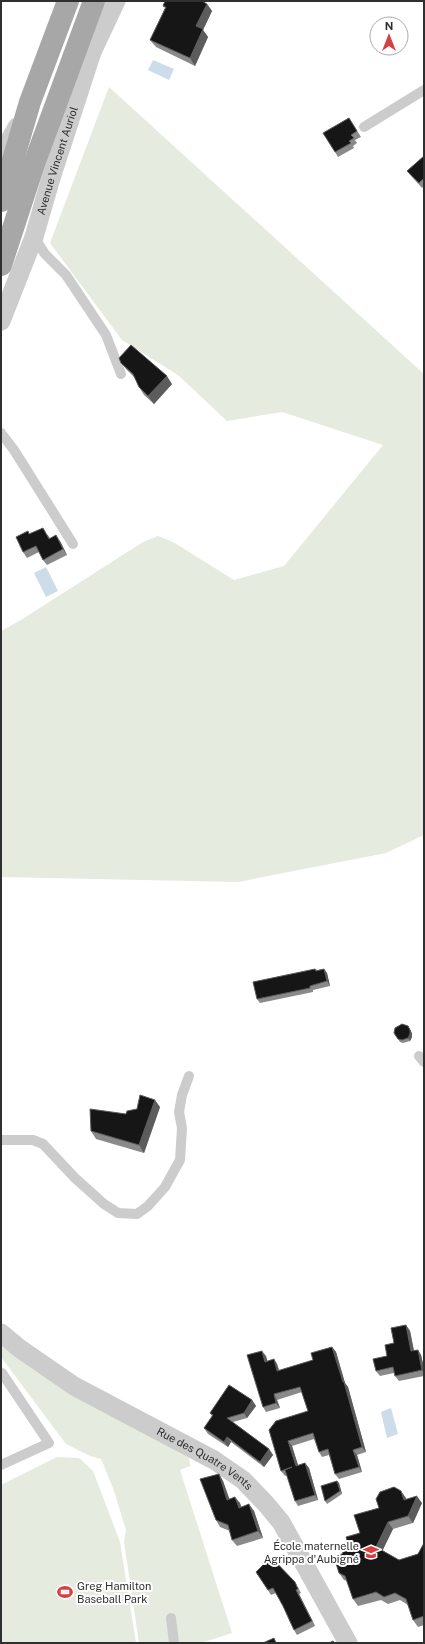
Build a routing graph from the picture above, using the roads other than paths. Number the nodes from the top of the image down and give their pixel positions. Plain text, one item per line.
1 (68, 1) edge
2 (94, 1) edge
3 (116, 1) edge
4 (424, 90) edge
5 (30, 104) junction
6 (364, 128) dead end
7 (1, 156) edge
8 (1, 200) edge
9 (34, 237) junction
10 (1, 265) edge
11 (1, 321) edge
12 (121, 374) edge
13 (1, 433) edge
14 (73, 544) dead end
15 (189, 1076) dead end
16 (1, 1140) edge
17 (1, 1333) edge
18 (1, 1373) edge
19 (1, 1465) edge
20 (171, 1618) dead end
21 (174, 1643) edge
22 (348, 1643) edge

1 - 5 main road
2 - 10 main road, Avenue Vincent Auriol
3 - 9 street, Avenue Vincent Auriol
4 - 6 lane
5 - 7 street
5 - 8 main road
9 - 11 street, Avenue Vincent Auriol
9 - 12 lane
13 - 14 lane
15 - 16 lane
17 - 22 street, Rue des Quatre Vents
18 - 19 lane
20 - 21 lane

